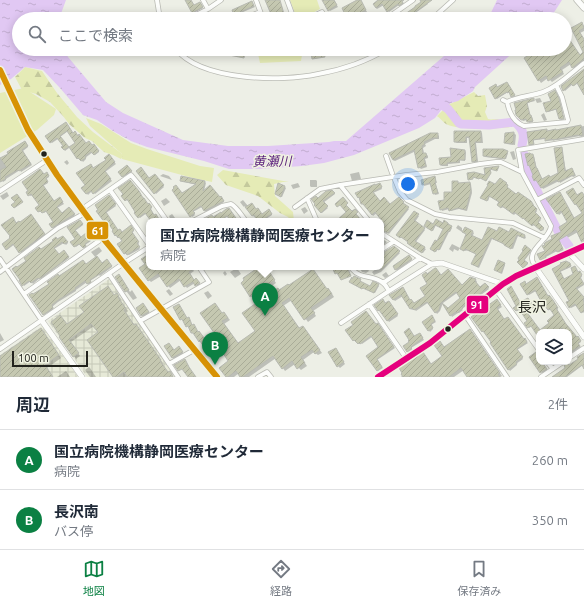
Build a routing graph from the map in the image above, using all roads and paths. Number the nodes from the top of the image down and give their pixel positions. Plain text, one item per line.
1 (157, 0) edge
2 (203, 0) edge
3 (221, 0) edge
4 (256, 0) edge
5 (287, 0) edge
6 (413, 0) edge
7 (453, 0) edge
8 (577, 0) edge
9 (407, 2) edge
10 (584, 8) edge
11 (208, 9) junction
12 (159, 12) edge
13 (203, 12) edge
14 (260, 12) edge
15 (291, 12) edge
16 (395, 12) edge
17 (440, 12) edge
18 (184, 56) edge
19 (373, 56) edge
20 (584, 63) edge
21 (0, 70) edge
22 (556, 85) junction
23 (584, 139) edge
24 (386, 156) dead end
25 (47, 160) junction
26 (522, 172) junction
27 (392, 173) dead end
28 (394, 180) dead end
29 (340, 184) junction
30 (584, 185) edge
31 (110, 190) junction
32 (0, 191) edge
33 (307, 198) junction
34 (537, 200) junction
35 (295, 207) dead end
36 (83, 211) junction
37 (165, 218) edge
38 (199, 218) edge
39 (244, 218) edge
40 (316, 218) edge
41 (367, 218) edge
42 (384, 235) edge
43 (103, 238) junction
44 (545, 238) junction
45 (146, 242) edge
46 (393, 242) junction
47 (584, 246) edge
48 (146, 248) edge
49 (384, 248) edge
50 (569, 253) junction
51 (420, 258) junction
52 (0, 259) edge
53 (124, 263) junction
54 (432, 264) junction
55 (6, 268) junction
56 (536, 268) junction
57 (584, 269) edge
58 (200, 270) edge
59 (354, 270) edge
60 (0, 272) edge
61 (109, 274) junction
62 (384, 283) junction
63 (504, 284) junction
64 (496, 290) junction
65 (389, 291) junction
66 (24, 294) junction
67 (369, 304) junction
68 (161, 309) junction
69 (465, 315) junction
70 (42, 321) junction
71 (140, 321) junction
72 (341, 323) dead end
73 (584, 337) edge
74 (536, 346) edge
75 (584, 348) edge
76 (0, 349) edge
77 (194, 350) junction
78 (572, 356) edge
79 (406, 358) junction
80 (169, 364) junction
81 (550, 365) edge
82 (559, 365) edge
83 (553, 369) junction
84 (82, 377) edge
85 (178, 377) edge
86 (217, 377) edge
87 (258, 377) edge
88 (271, 377) edge
89 (378, 377) edge
90 (507, 377) edge
91 (542, 377) edge

1 - 12 street
2 - 11 street
3 - 11 street
4 - 14 street
5 - 15 street
6 - 9 street
7 - 17 street
8 - 10 main road
9 - 16 street
11 - 13 street
18 - 19 street
20 - 22 street
21 - 25 street
22 - 22 street
23 - 26 street
24 - 27 street
25 - 32 street
25 - 36 street
26 - 29 street
26 - 34 street
28 - 44 street
29 - 33 street
29 - 41 street
30 - 34 street
31 - 36 street
31 - 37 street
31 - 45 street
33 - 35 street
33 - 40 street
34 - 44 street
36 - 43 street
36 - 55 street
38 - 39 street
42 - 46 street
43 - 53 street
43 - 66 street
44 - 56 street
46 - 49 street
46 - 51 street
47 - 50 street
48 - 53 street
50 - 56 street
50 - 57 street
51 - 54 street
51 - 62 street
52 - 55 street
53 - 61 street
53 - 68 street
54 - 63 street
54 - 65 street
55 - 60 street
55 - 66 street
56 - 63 street
56 - 73 street
58 - 68 street
59 - 62 street
61 - 70 street
61 - 71 street
62 - 65 street
63 - 64 street
64 - 69 street
64 - 74 street
65 - 67 street
66 - 70 street
67 - 72 street
67 - 79 street
68 - 71 street
68 - 77 street
69 - 79 street
69 - 90 street
70 - 76 street
70 - 84 street
71 - 80 street
75 - 78 street
77 - 80 street
77 - 86 street
79 - 89 street
80 - 85 street
81 - 83 street
82 - 83 street
83 - 91 street
87 - 88 street

